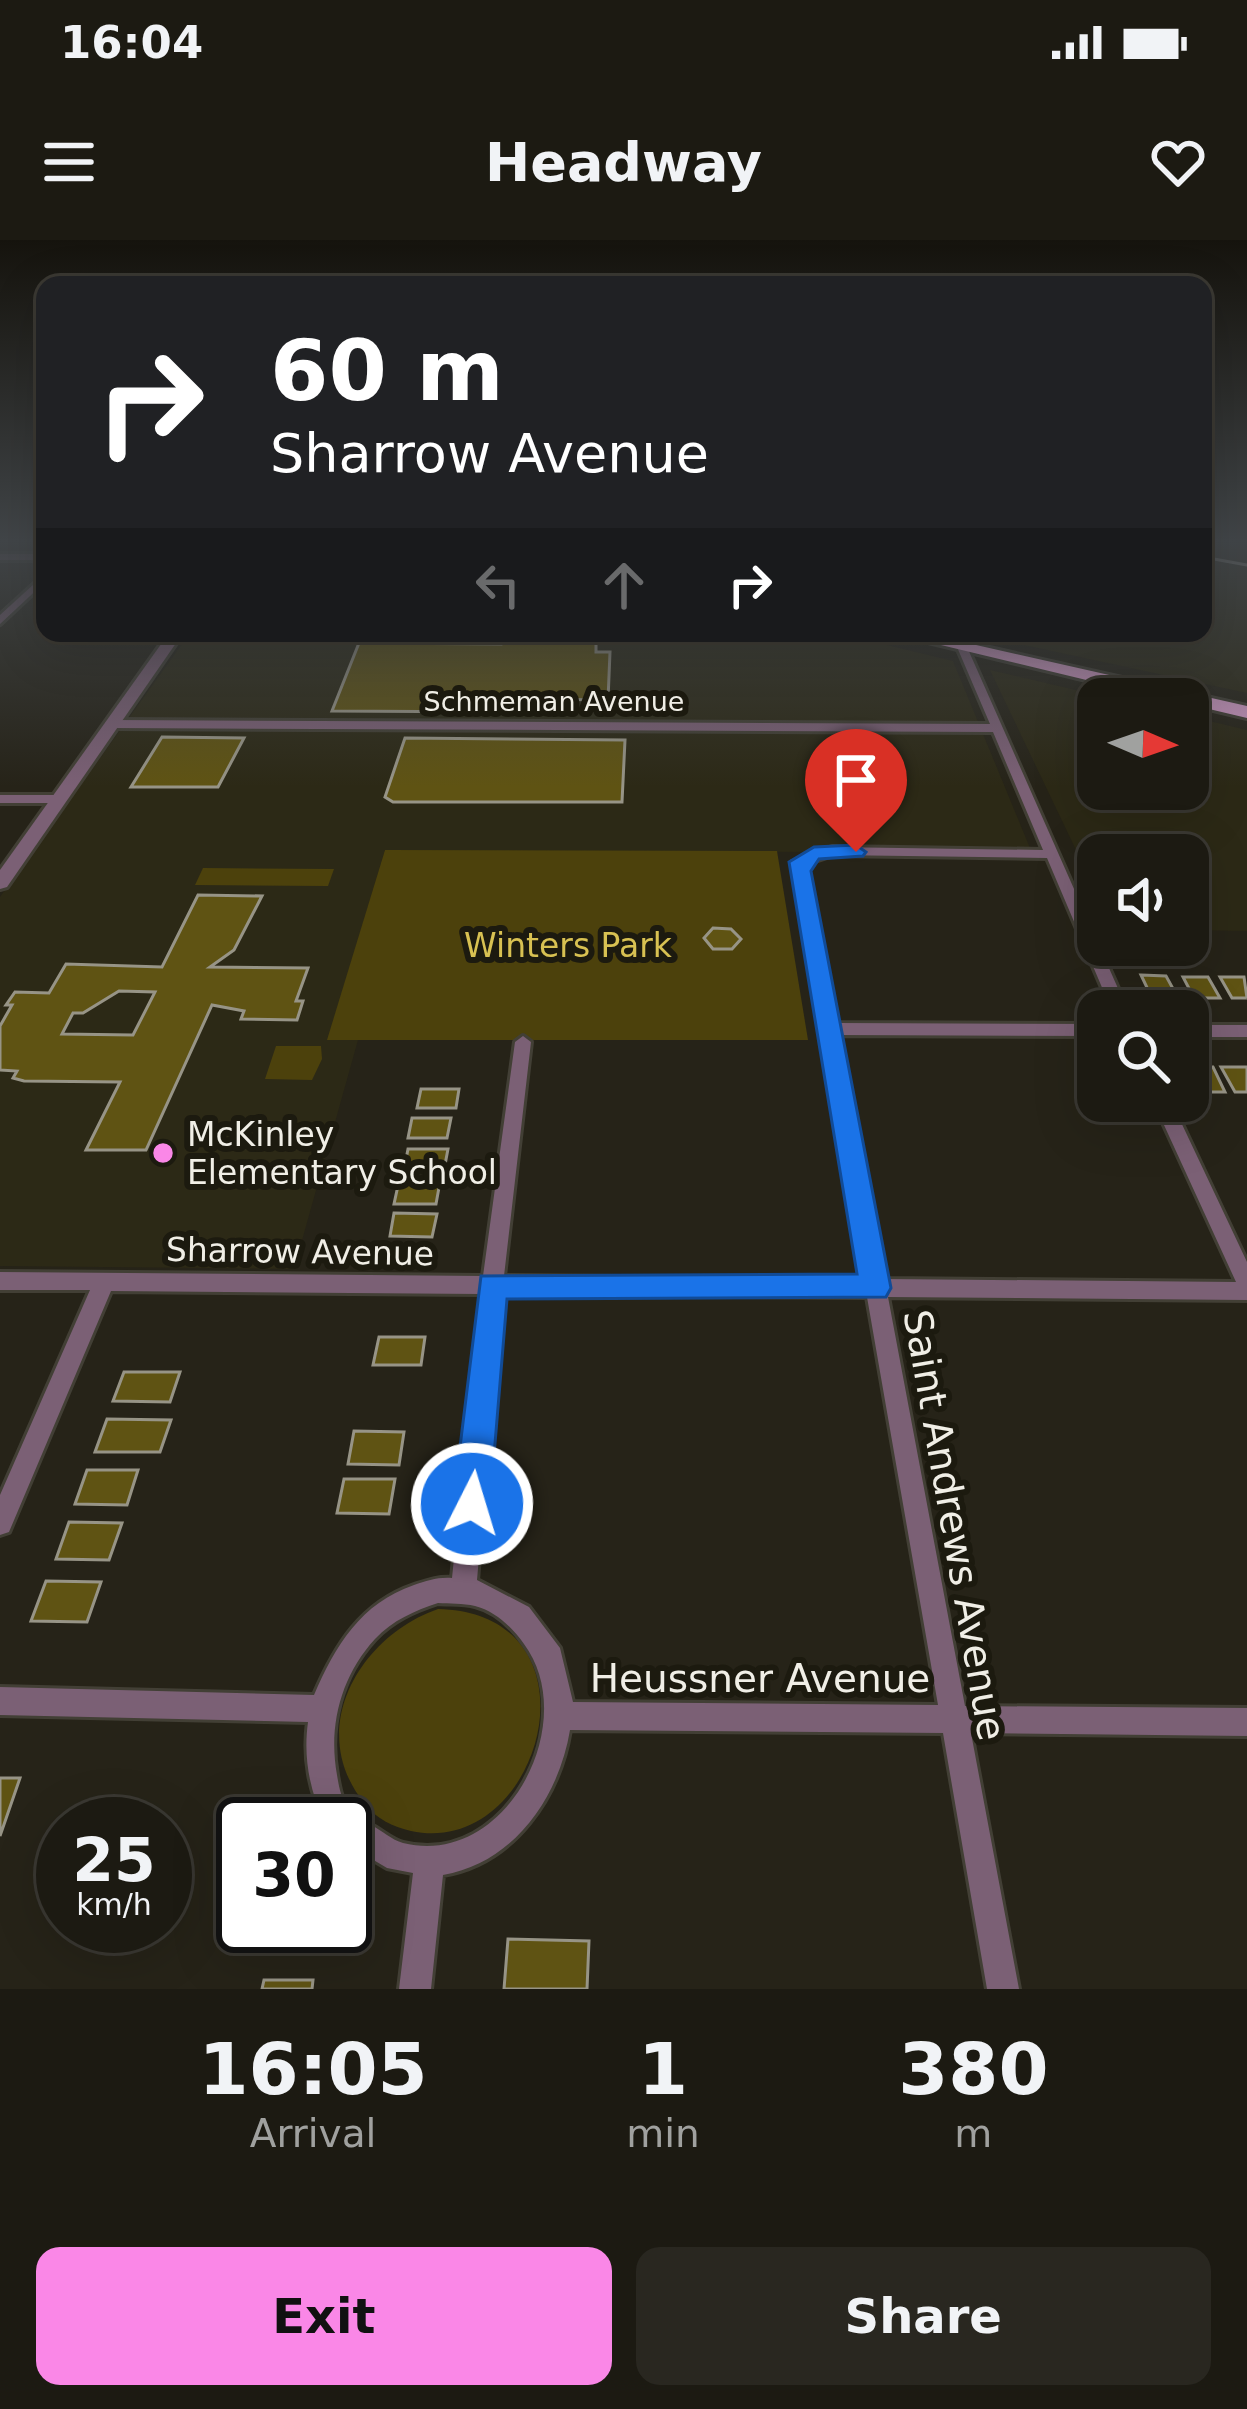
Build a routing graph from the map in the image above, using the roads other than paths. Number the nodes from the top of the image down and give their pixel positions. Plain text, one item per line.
1 (170, 642) edge
2 (940, 642) edge
3 (962, 647) junction
4 (1247, 712) edge
5 (113, 724) junction
6 (995, 728) junction
7 (0, 799) edge
8 (60, 799) junction
9 (1051, 854) junction
10 (0, 884) edge
11 (1111, 990) edge
12 (827, 1028) junction
13 (1077, 1030) edge
14 (1209, 1030) edge
15 (1247, 1031) edge
16 (523, 1042) dead end
17 (1172, 1122) edge
18 (0, 1281) edge
19 (104, 1282) junction
20 (492, 1286) junction
21 (875, 1288) junction
22 (1247, 1288) edge
23 (0, 1523) edge
24 (463, 1591) junction
25 (0, 1701) edge
26 (319, 1709) junction
27 (560, 1715) junction
28 (954, 1718) junction
29 (1247, 1722) edge
30 (331, 1797) edge
31 (372, 1850) edge
32 (429, 1865) junction
33 (415, 1989) edge
34 (1003, 1989) edge

1 - 5 street
2 - 3 main road
3 - 4 main road
3 - 6 street
5 - 6 street, Schmeman Avenue
5 - 8 street
6 - 9 street
7 - 8 street
8 - 10 street
9 - 11 street
9 - 12 street, Saint Andrews Avenue
12 - 13 street
12 - 21 street, Saint Andrews Avenue
14 - 15 street
16 - 20 street
17 - 22 street
18 - 19 street, Sharrow Avenue
19 - 20 street, Sharrow Avenue
19 - 23 street
20 - 21 street, Sharrow Avenue
20 - 24 street
21 - 22 street, Sharrow Avenue
21 - 28 street, Saint Andrews Avenue
24 - 26 street
24 - 27 street
25 - 26 street
26 - 30 street
27 - 28 street, Heussner Avenue
27 - 32 street
28 - 29 street, Heussner Avenue
28 - 34 street, Saint Andrews Avenue
31 - 32 street
32 - 33 street

